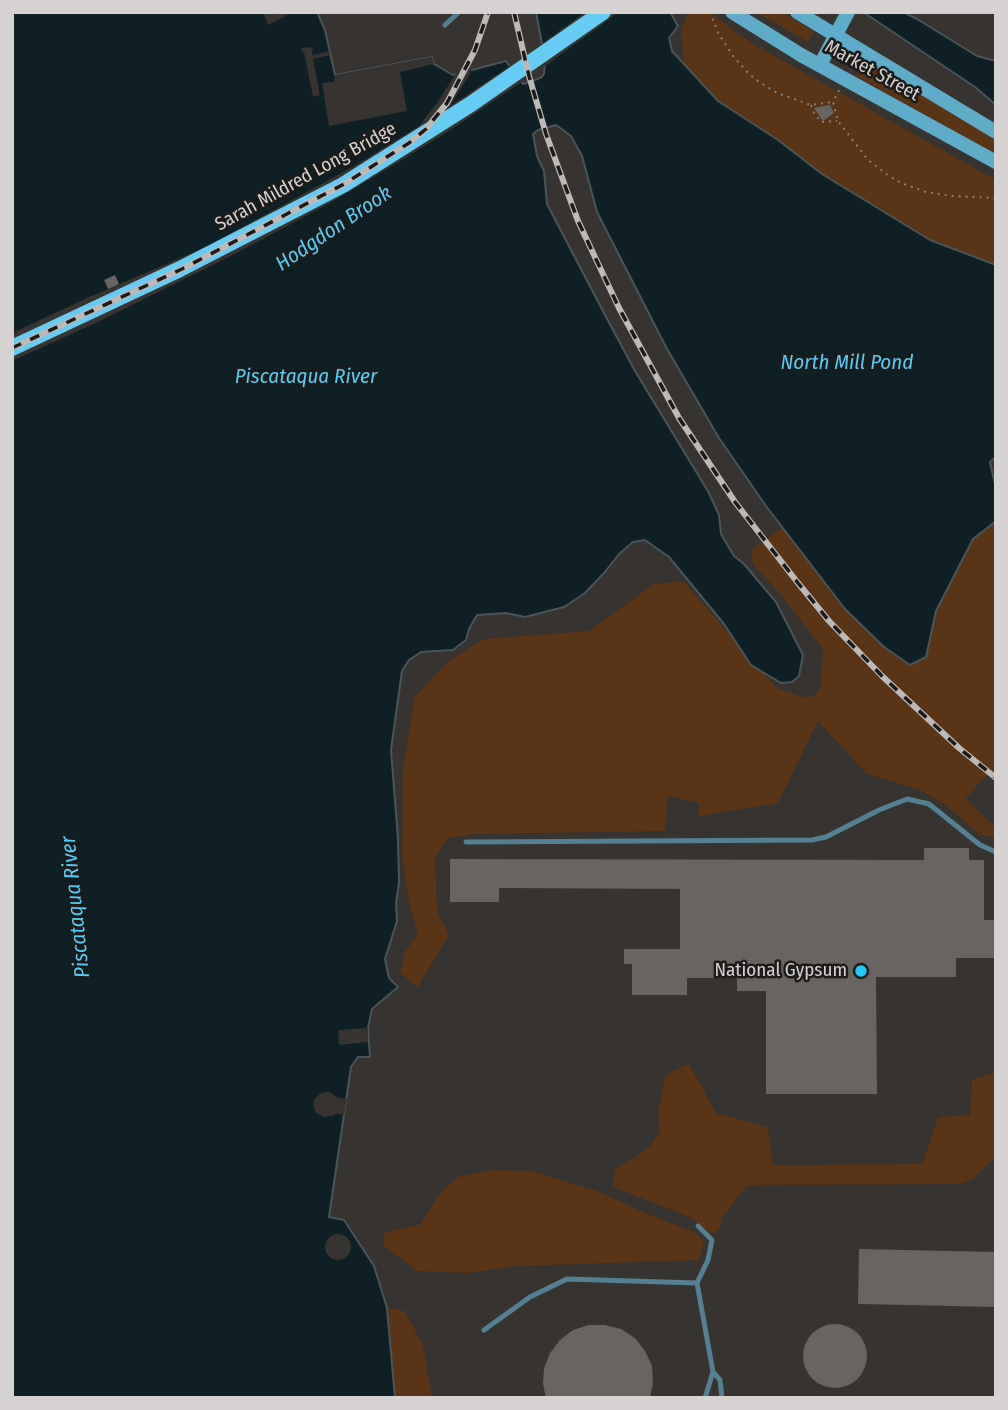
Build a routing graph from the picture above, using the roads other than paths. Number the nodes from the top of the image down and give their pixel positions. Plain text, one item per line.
1 (459, 12) edge
2 (603, 12) edge
3 (732, 12) edge
4 (797, 12) edge
5 (848, 12) edge
6 (445, 25) dead end
7 (835, 35) junction
8 (820, 65) junction
9 (996, 132) edge
10 (996, 162) edge
11 (12, 348) edge
12 (466, 842) dead end
13 (996, 852) edge
14 (698, 1226) dead end
15 (697, 1283) junction
16 (484, 1330) dead end
17 (713, 1372) junction
18 (705, 1398) edge
19 (722, 1398) edge

1 - 6 lane
2 - 11 main road, Sarah Mildred Long Bridge
3 - 8 main road, Market Street
4 - 7 main road, Market Street
5 - 7 main road
7 - 8 main road
7 - 9 main road, Market Street
8 - 10 main road, Market Street
12 - 13 lane
14 - 15 lane
15 - 16 lane
15 - 17 lane
17 - 18 lane
17 - 19 lane

